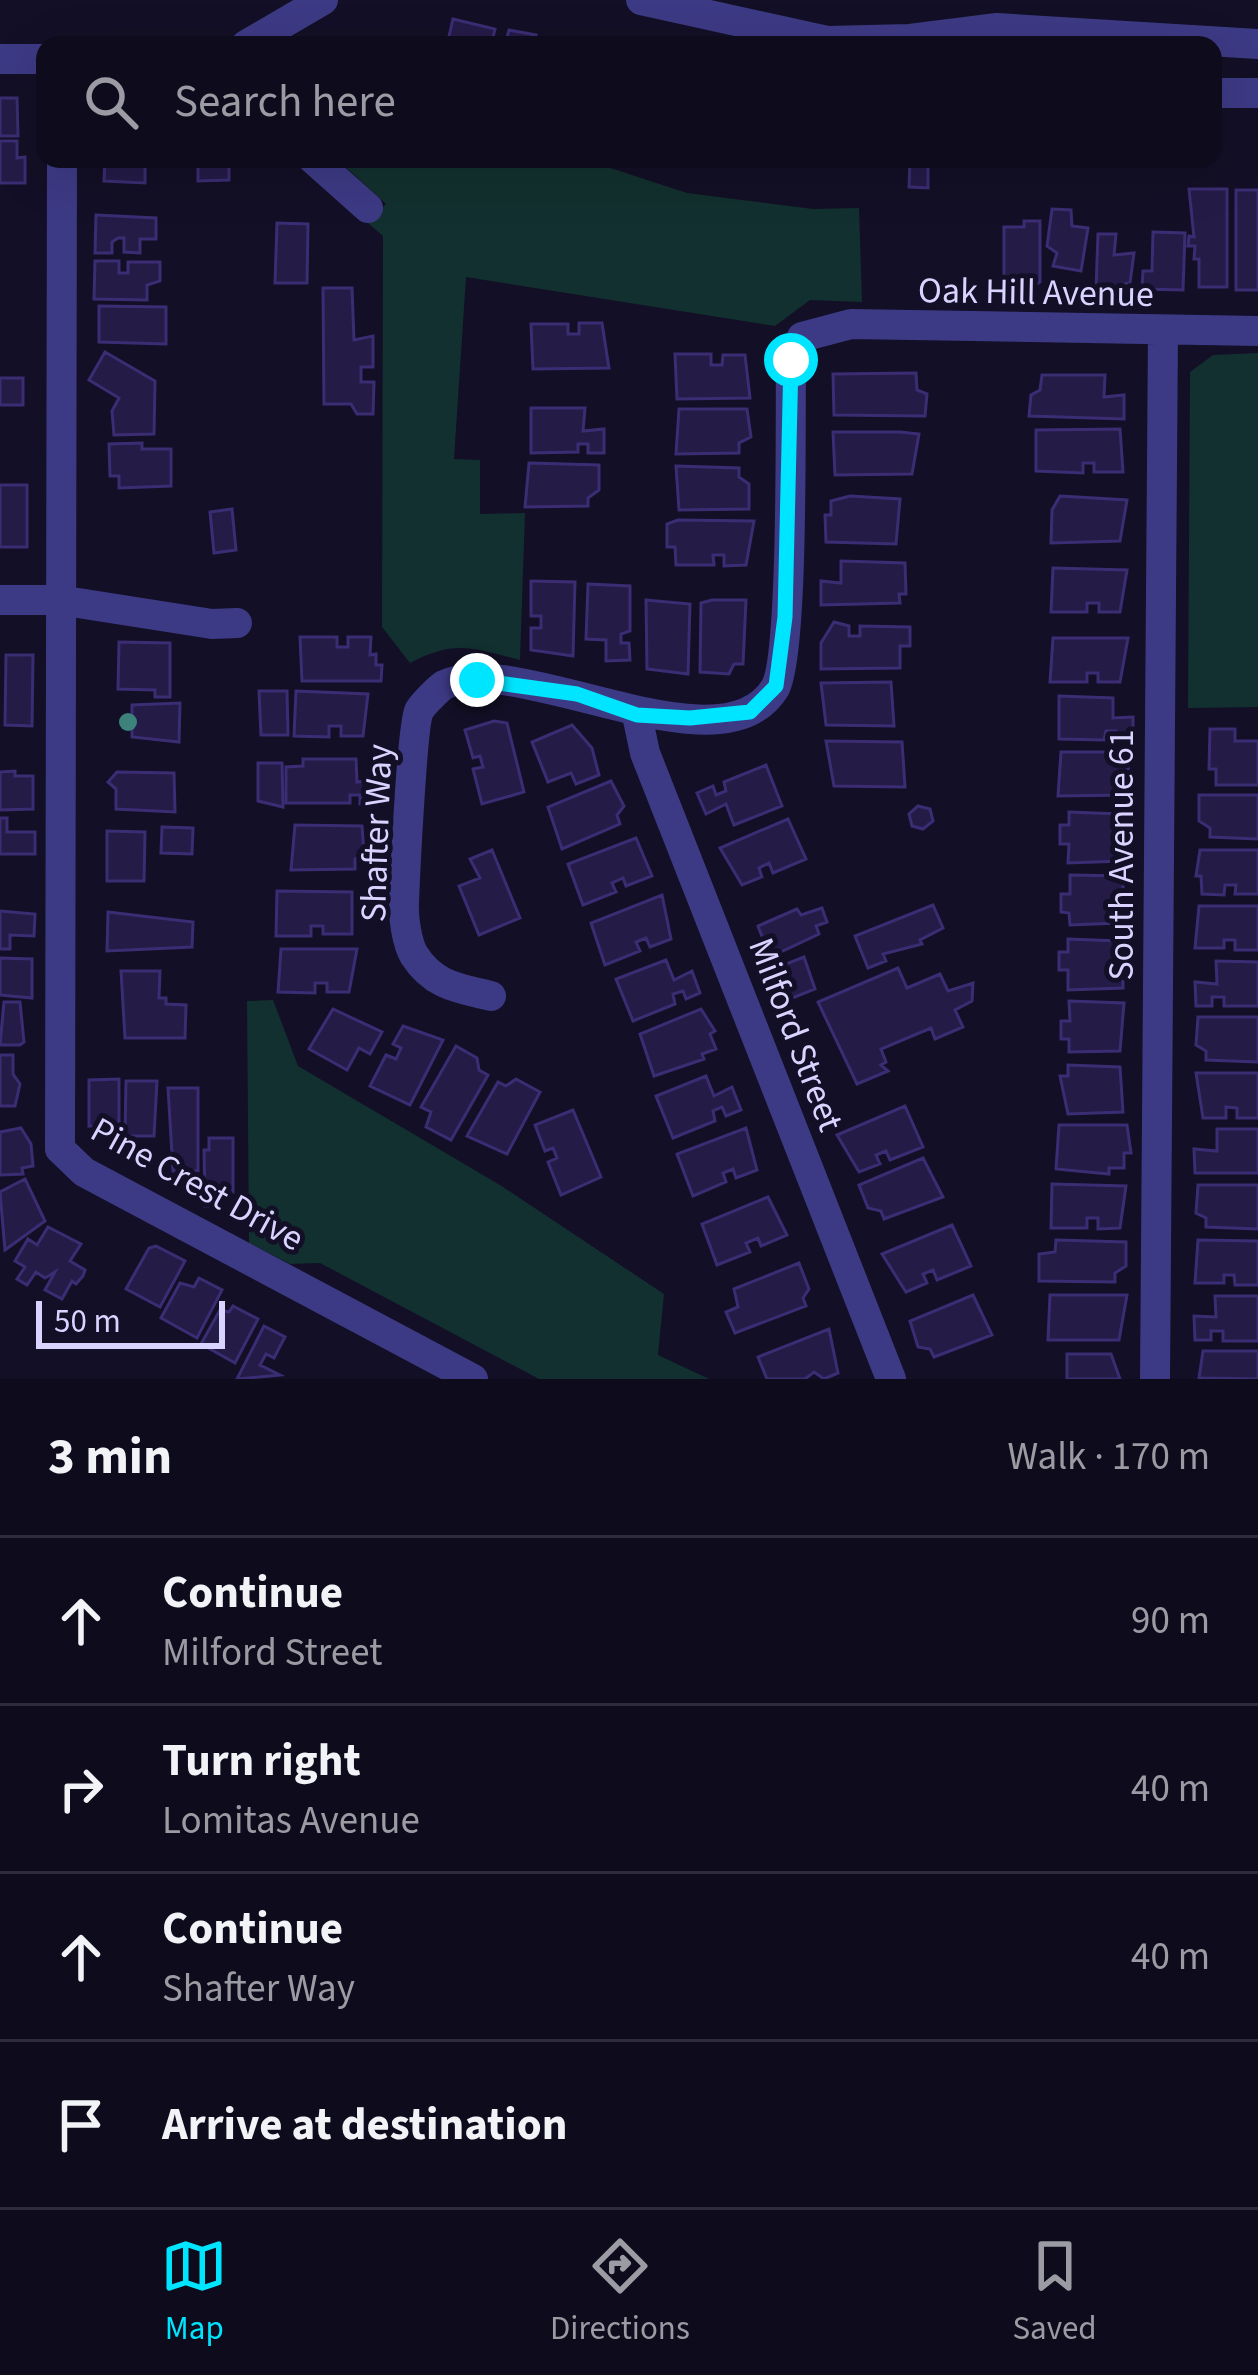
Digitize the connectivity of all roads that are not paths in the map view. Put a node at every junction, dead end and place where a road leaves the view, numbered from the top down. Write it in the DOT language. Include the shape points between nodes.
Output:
graph roads {
  1 [pos="323,0"];
  2 [pos="641,0"];
  3 [pos="261,36"];
  4 [pos="808,36"];
  5 [pos="934,36"];
  6 [pos="1128,36"];
  7 [pos="1222,42"];
  8 [pos="1258,44"];
  9 [pos="0,59"];
  10 [pos="36,59"];
  11 [pos="1222,93"];
  12 [pos="1258,93"];
  13 [pos="62,168"];
  14 [pos="323,168"];
  15 [pos="368,208"];
  16 [pos="1258,331"];
  17 [pos="1163,332"];
  18 [pos="0,600"];
  19 [pos="59,601"];
  20 [pos="237,622"];
  21 [pos="750,712"];
  22 [pos="637,715"];
  23 [pos="491,996"];
  24 [pos="473,1379"];
  25 [pos="891,1379"];
  26 [pos="1155,1379"];
  1 -- 3 [label="street"];
  2 -- 4 [label="street"];
  5 -- 6 [label="street" via="997,28"];
  7 -- 8 [label="street"];
  9 -- 10 [label="street"];
  11 -- 12 [label="street"];
  13 -- 19 [label="street, Pine Crest Drive"];
  14 -- 15 [label="street"];
  16 -- 17 [label="street, Oak Hill Avenue"];
  17 -- 21 [label="street, Oak Hill Avenue" via="850,324 802,337 791,360 776,686"];
  17 -- 26 [label="street, South Avenue 61"];
  18 -- 19 [label="street"];
  19 -- 20 [label="street"];
  19 -- 24 [label="street, Pine Crest Drive" via="60,1149 84,1172"];
  21 -- 22 [label="street, Shafter Way"];
  22 -- 23 [label="street, Shafter Way" via="577,694 477,680 443,686 418,712 403,907 412,952 438,983"];
  22 -- 25 [label="street, Milford Street" via="645,753"];
}
